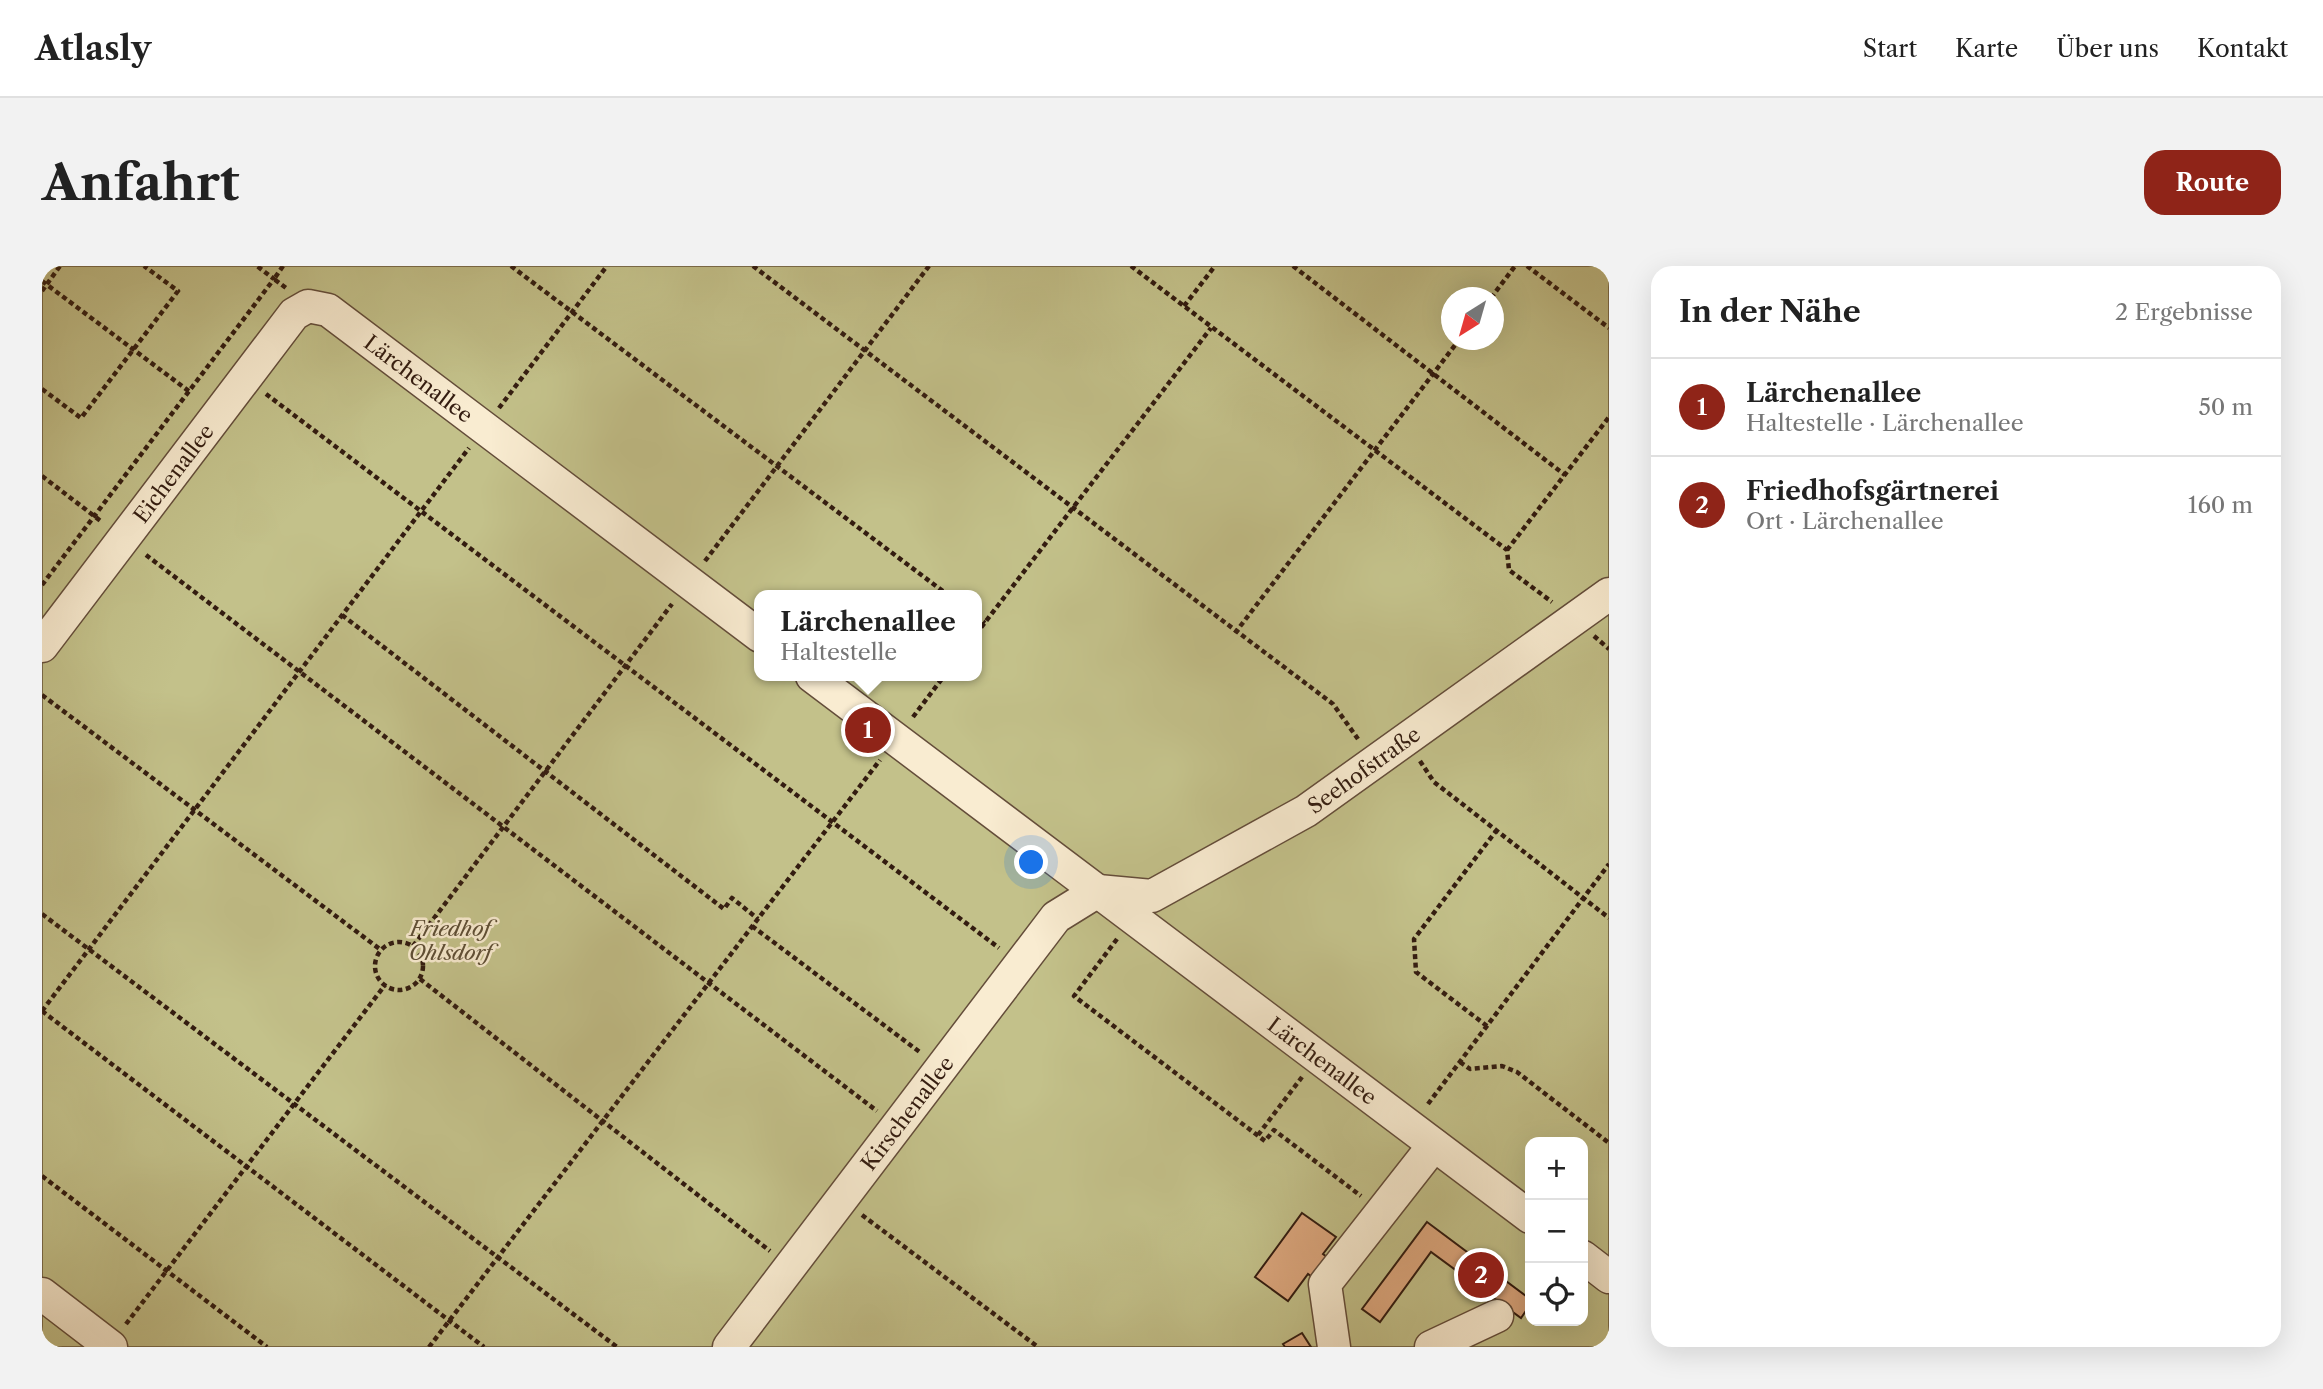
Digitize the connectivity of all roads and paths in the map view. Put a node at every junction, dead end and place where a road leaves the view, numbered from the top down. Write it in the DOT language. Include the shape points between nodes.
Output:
graph roads {
  1 [pos="60,266"];
  2 [pos="144,266"];
  3 [pos="257,266"];
  4 [pos="511,266"];
  5 [pos="607,266"];
  6 [pos="753,266"];
  7 [pos="1130,266"];
  8 [pos="1215,266"];
  9 [pos="1293,266"];
  10 [pos="1515,266"];
  11 [pos="1527,266"];
  12 [pos="44,282"];
  13 [pos="1499,287"];
  14 [pos="42,291"];
  15 [pos="308,306"];
  16 [pos="1184,306"];
  17 [pos="572,312"];
  18 [pos="1212,328"];
  19 [pos="1609,328"];
  20 [pos="133,349"];
  21 [pos="1451,350"];
  22 [pos="1433,373"];
  23 [pos="245,379"];
  24 [pos="42,389"];
  25 [pos="189,391"];
  26 [pos="219,414"];
  27 [pos="1609,417"];
  28 [pos="484,428"];
  29 [pos="1375,449"];
  30 [pos="1565,475"];
  31 [pos="42,476"];
  32 [pos="1072,509"];
  33 [pos="421,511"];
  34 [pos="94,516"];
  35 [pos="124,539"];
  36 [pos="1507,550"];
  37 [pos="42,585"];
  38 [pos="941,590"];
  39 [pos="1609,593"];
  40 [pos="1553,603"];
  41 [pos="342,615"];
  42 [pos="982,621"];
  43 [pos="985,623"];
  44 [pos="982,627"];
  45 [pos="754,631"];
  46 [pos="1235,632"];
  47 [pos="42,646"];
  48 [pos="300,670"];
  49 [pos="819,681"];
  50 [pos="940,681"];
  51 [pos="42,695"];
  52 [pos="896,739"];
  53 [pos="1406,740"];
  54 [pos="1374,762"];
  55 [pos="194,810"];
  56 [pos="832,822"];
  57 [pos="1496,831"];
  58 [pos="1609,864"];
  59 [pos="1098,891"];
  60 [pos="1583,898"];
  61 [pos="42,914"];
  62 [pos="1133,918"];
  63 [pos="1609,918"];
  64 [pos="758,919"];
  65 [pos="752,926"];
  66 [pos="88,950"];
  67 [pos="381,950"];
  68 [pos="1020,964"];
  69 [pos="420,979"];
  70 [pos="708,984"];
  71 [pos="385,985"];
  72 [pos="42,1011"];
  73 [pos="1487,1026"];
  74 [pos="1317,1057"];
  75 [pos="1460,1062"];
  76 [pos="942,1068"];
  77 [pos="292,1105"];
  78 [pos="602,1122"];
  79 [pos="1266,1124"];
  80 [pos="897,1127"];
  81 [pos="1274,1130"];
  82 [pos="1258,1135"];
  83 [pos="1422,1136"];
  84 [pos="1609,1143"];
  85 [pos="245,1168"];
  86 [pos="42,1176"];
  87 [pos="842,1199"];
  88 [pos="1382,1212"];
  89 [pos="1525,1213"];
  90 [pos="499,1255"];
  91 [pos="1588,1261"];
  92 [pos="790,1266"];
  93 [pos="167,1271"];
  94 [pos="1609,1277"];
  95 [pos="42,1294"];
  96 [pos="1497,1316"];
  97 [pos="449,1321"];
  98 [pos="111,1346"];
  99 [pos="267,1347"];
  100 [pos="429,1347"];
  101 [pos="484,1347"];
  102 [pos="617,1347"];
  103 [pos="729,1347"];
  104 [pos="1038,1347"];
  105 [pos="1334,1347"];
  106 [pos="1431,1347"];
  1 -- 12 [label="path"];
  2 -- 20 [label="path" via="178,291"];
  3 -- 25 [label="path" via="274,279"];
  4 -- 17 [label="path"];
  5 -- 17 [label="path"];
  6 -- 32 [label="path"];
  7 -- 16 [label="path"];
  8 -- 16 [label="path"];
  9 -- 22 [label="path"];
  10 -- 13 [label="path"];
  11 -- 19 [label="path"];
  12 -- 14 [label="path"];
  12 -- 20 [label="path"];
  15 -- 23 [label="street, Eichenallee" via="294,314"];
  15 -- 28 [label="street, Lärchenallee" via="328,310"];
  16 -- 18 [label="path"];
  17 -- 28 [label="path"];
  17 -- 38 [label="path"];
  18 -- 29 [label="path"];
  18 -- 32 [label="path"];
  20 -- 24 [label="path" via="81,418"];
  20 -- 25 [label="path"];
  21 -- 22 [label="path"];
  22 -- 29 [label="path"];
  22 -- 30 [label="path"];
  23 -- 26 [label="street, Eichenallee"];
  23 -- 33 [label="path"];
  25 -- 26 [label="path"];
  25 -- 34 [label="path"];
  26 -- 35 [label="street, Eichenallee"];
  27 -- 30 [label="path"];
  28 -- 33 [label="path"];
  28 -- 45 [label="street, Lärchenallee"];
  29 -- 36 [label="path"];
  29 -- 46 [label="path"];
  30 -- 36 [label="path"];
  31 -- 34 [label="path"];
  32 -- 43 [label="path"];
  32 -- 46 [label="path"];
  33 -- 41 [label="path"];
  33 -- 56 [label="path"];
  34 -- 35 [label="path"];
  34 -- 37 [label="path"];
  35 -- 47 [label="street, Eichenallee"];
  35 -- 48 [label="path"];
  36 -- 40 [label="path" via="1509,570"];
  39 -- 53 [label="street, Seehofstraße"];
  41 -- 48 [label="path"];
  41 -- 64 [label="path" via="724,909 732,898"];
  42 -- 43 [label="path"];
  43 -- 44 [label="path"];
  46 -- 54 [label="path" via="1333,704"];
  48 -- 55 [label="path"];
  48 -- 70 [label="path"];
  49 -- 52 [label="street, Lärchenallee"];
  50 -- 52 [label="path"];
  51 -- 55 [label="path"];
  52 -- 56 [label="path"];
  52 -- 59 [label="street, Lärchenallee"];
  53 -- 54 [label="street, Seehofstraße"];
  53 -- 57 [label="path" via="1434,782"];
  54 -- 59 [label="street, Seehofstraße" via="1306,811 1152,896"];
  55 -- 66 [label="path"];
  55 -- 67 [label="path"];
  56 -- 64 [label="path"];
  56 -- 68 [label="path"];
  57 -- 60 [label="path"];
  57 -- 73 [label="path" via="1414,939 1416,972"];
  58 -- 60 [label="path"];
  59 -- 62 [label="street, Lärchenallee"];
  59 -- 68 [label="street, Kirschenallee" via="1056,917"];
  60 -- 63 [label="path"];
  60 -- 73 [label="path"];
  61 -- 66 [label="path"];
  62 -- 74 [label="street, Lärchenallee"];
  62 -- 82 [label="path" via="1074,996"];
  64 -- 65 [label="path"];
  65 -- 70 [label="path"];
  65 -- 76 [label="path"];
  66 -- 72 [label="path"];
  66 -- 77 [label="path"];
  67 -- 69 [label="path" via="400,942 413,946 422,958"];
  67 -- 71 [label="path" via="376,972"];
  68 -- 76 [label="street, Kirschenallee"];
  69 -- 71 [label="path" via="407,989"];
  69 -- 78 [label="path"];
  70 -- 78 [label="path"];
  70 -- 80 [label="path"];
  71 -- 77 [label="path"];
  72 -- 85 [label="path"];
  73 -- 75 [label="path"];
  74 -- 79 [label="path"];
  74 -- 83 [label="street, Lärchenallee"];
  75 -- 83 [label="path"];
  75 -- 84 [label="path" via="1469,1069 1502,1066 1517,1072"];
  76 -- 80 [label="street, Kirschenallee"];
  77 -- 85 [label="path"];
  77 -- 90 [label="path"];
  78 -- 90 [label="path"];
  78 -- 92 [label="path"];
  79 -- 81 [label="path"];
  79 -- 82 [label="path"];
  80 -- 87 [label="street, Kirschenallee"];
  81 -- 82 [label="path" via="1265,1141"];
  81 -- 88 [label="path"];
  83 -- 88 [label="street"];
  83 -- 89 [label="street, Lärchenallee"];
  85 -- 93 [label="path"];
  85 -- 97 [label="path"];
  86 -- 93 [label="path"];
  87 -- 92 [label="street, Kirschenallee"];
  87 -- 104 [label="path"];
  88 -- 105 [label="street" via="1325,1284"];
  90 -- 97 [label="path"];
  90 -- 102 [label="path"];
  91 -- 94 [label="street"];
  92 -- 103 [label="street, Kirschenallee"];
  93 -- 98 [label="path"];
  93 -- 99 [label="path"];
  95 -- 98 [label="street"];
  96 -- 106 [label="street"];
  97 -- 100 [label="path"];
  97 -- 101 [label="path"];
}
